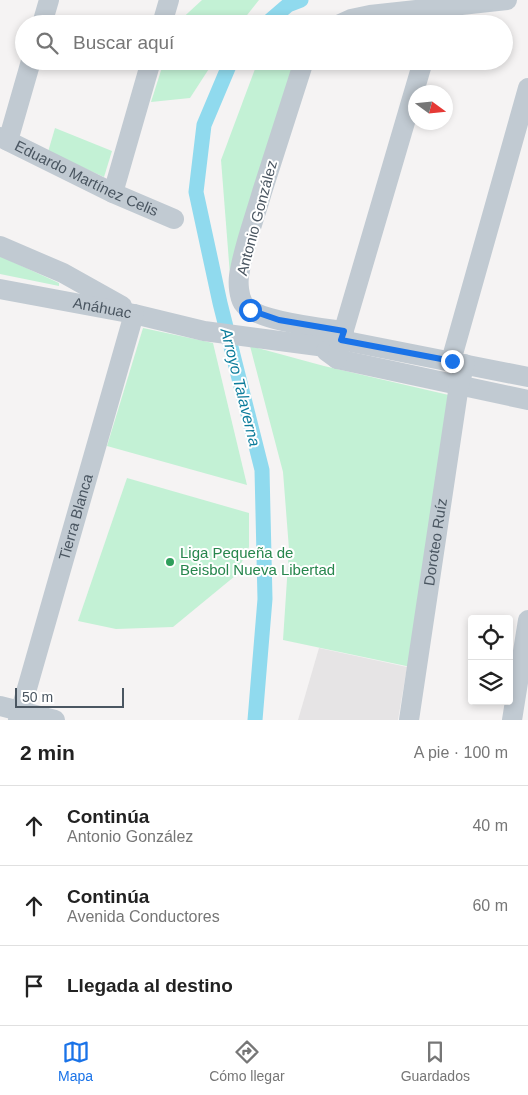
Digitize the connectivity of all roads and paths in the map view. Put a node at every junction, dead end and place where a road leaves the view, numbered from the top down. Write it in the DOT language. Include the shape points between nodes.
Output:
graph roads {
  1 [pos="49,0"];
  2 [pos="169,0"];
  3 [pos="507,0"];
  4 [pos="45,15"];
  5 [pos="165,15"];
  6 [pos="441,15"];
  7 [pos="28,70"];
  8 [pos="148,70"];
  9 [pos="301,70"];
  10 [pos="420,70"];
  11 [pos="528,88"];
  12 [pos="4,139"];
  13 [pos="113,193"];
  14 [pos="174,219"];
  15 [pos="0,246"];
  16 [pos="0,290"];
  17 [pos="134,314"];
  18 [pos="340,343"];
  19 [pos="458,362"];
  20 [pos="528,377"];
  21 [pos="459,385"];
  22 [pos="528,400"];
  23 [pos="528,620"];
  24 [pos="0,706"];
  25 [pos="19,715"];
  26 [pos="55,720"];
  27 [pos="409,720"];
  28 [pos="512,720"];
  1 -- 4 [label="street"];
  2 -- 5 [label="street"];
  3 -- 6 [label="street"];
  7 -- 12 [label="street"];
  8 -- 13 [label="street"];
  9 -- 18 [label="street, Antonio González" via="248,237 239,279 240,291 242,302 250,310"];
  10 -- 18 [label="street"];
  11 -- 19 [label="street, Doroteo Ruíz"];
  12 -- 13 [label="street, Eduardo Martínez Celis"];
  13 -- 14 [label="street, Eduardo Martínez Celis"];
  15 -- 17 [label="street" via="63,273"];
  16 -- 17 [label="street, Anáhuac"];
  17 -- 18 [label="street, Anáhuac" via="204,331 318,346"];
  17 -- 25 [label="street, Tierra Blanca"];
  18 -- 19 [label="street"];
  18 -- 21 [label="street"];
  19 -- 20 [label="street"];
  19 -- 21 [label="street, Doroteo Ruíz"];
  21 -- 22 [label="street"];
  21 -- 27 [label="street, Doroteo Ruíz"];
  23 -- 28 [label="street"];
  24 -- 25 [label="street"];
  25 -- 26 [label="street"];
}
